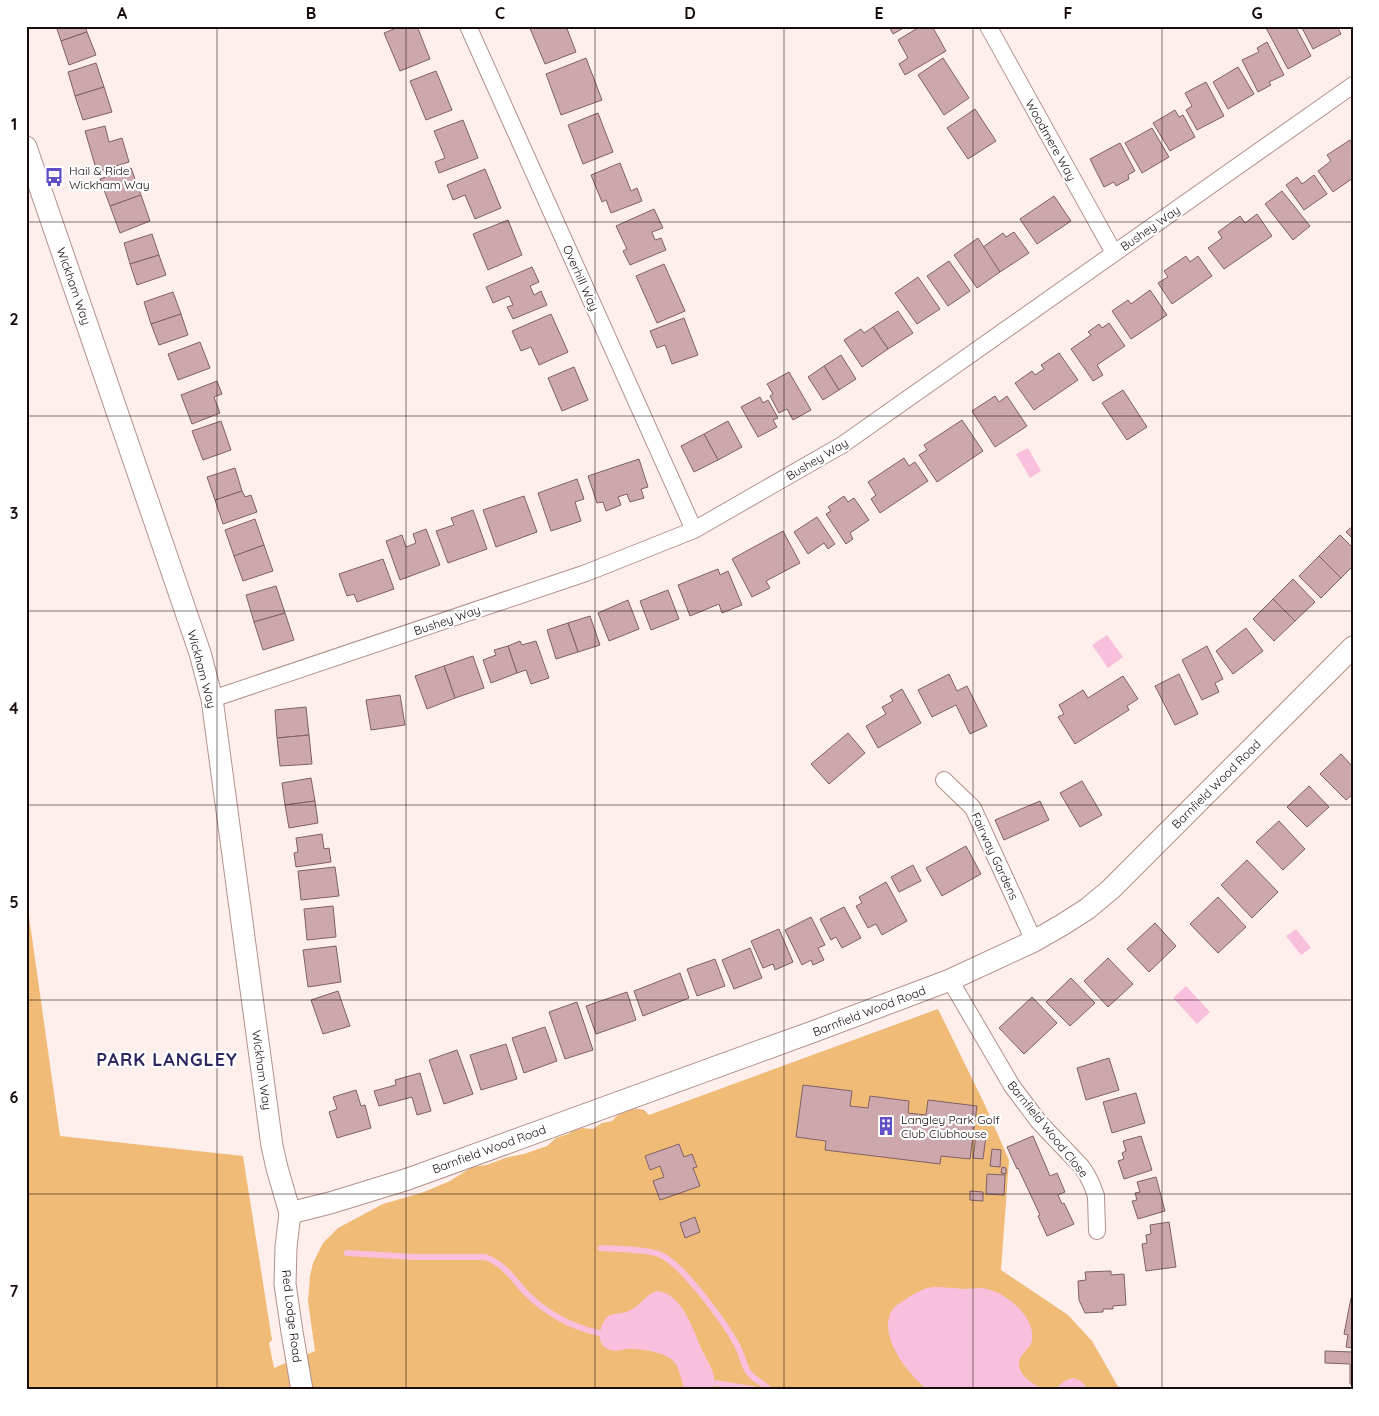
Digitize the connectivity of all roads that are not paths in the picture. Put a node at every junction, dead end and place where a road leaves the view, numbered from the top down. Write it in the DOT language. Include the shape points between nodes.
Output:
graph roads {
  1 [pos="468,26"];
  2 [pos="988,26"];
  3 [pos="1353,85"];
  4 [pos="26,147"];
  5 [pos="1114,254"];
  6 [pos="694,530"];
  7 [pos="1353,647"];
  8 [pos="212,699"];
  9 [pos="944,780"];
  10 [pos="1034,941"];
  11 [pos="950,980"];
  12 [pos="290,1213"];
  13 [pos="1097,1231"];
  14 [pos="302,1390"];
  1 -- 6 [label="street, Overhill Way"];
  2 -- 5 [label="street, Woodmere Way"];
  3 -- 5 [label="street, Bushey Way"];
  4 -- 8 [label="street, Wickham Way" via="200,653"];
  5 -- 6 [label="street, Bushey Way" via="842,445"];
  6 -- 8 [label="street, Bushey Way" via="586,573"];
  7 -- 10 [label="street, Barnfield Wood Road" via="1111,888 1087,908"];
  8 -- 12 [label="street, Wickham Way" via="272,1146"];
  9 -- 10 [label="street, Fairway Gardens" via="972,808"];
  10 -- 11 [label="street, Barnfield Wood Road"];
  11 -- 12 [label="street, Barnfield Wood Road" via="408,1179"];
  11 -- 13 [label="street, Barnfield Wood Close" via="1025,1104 1087,1175 1096,1196"];
  12 -- 14 [label="street, Red Lodge Road" via="285,1284"];
}
